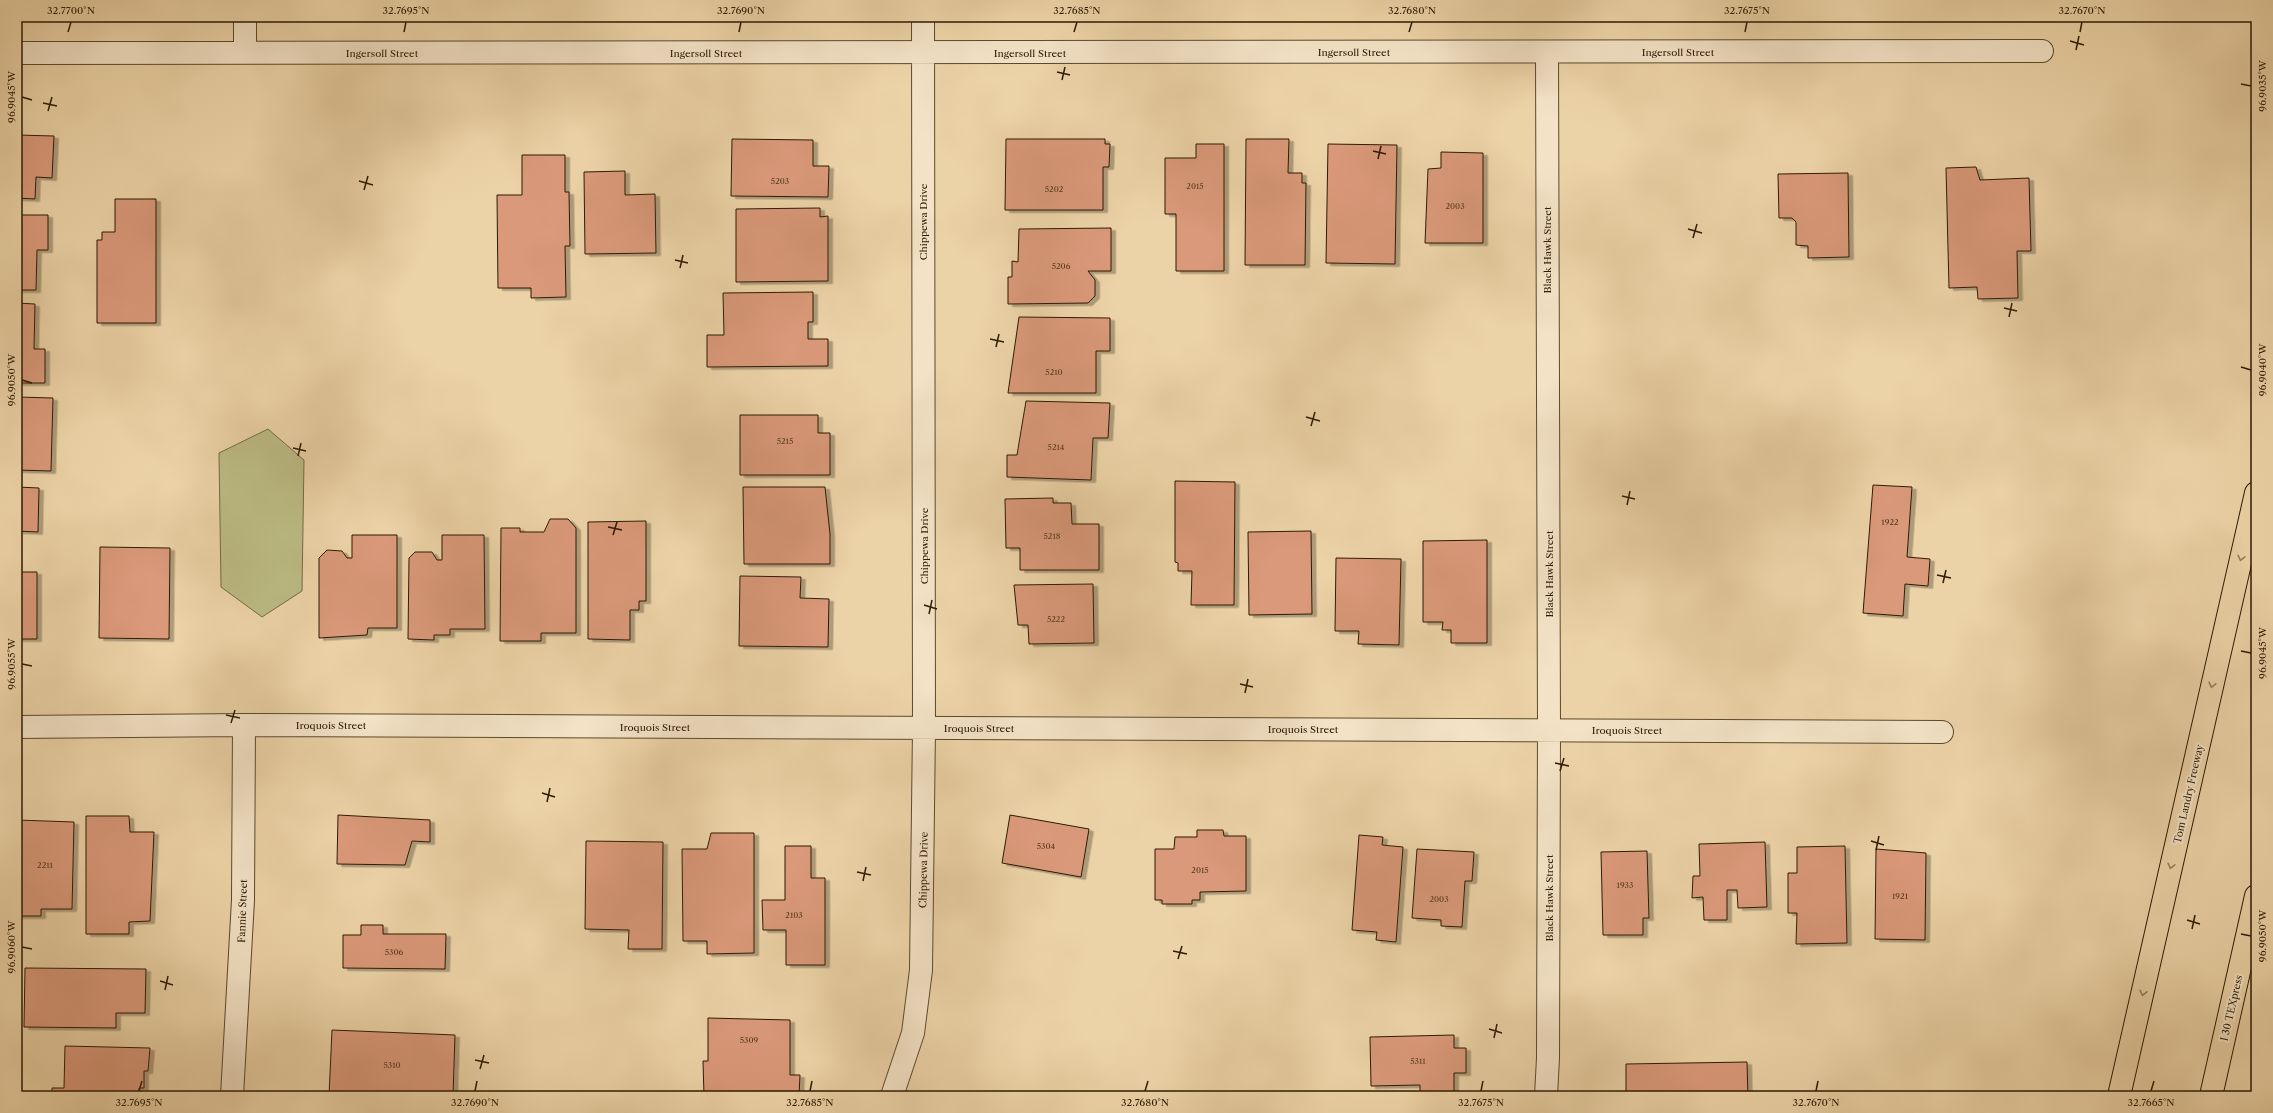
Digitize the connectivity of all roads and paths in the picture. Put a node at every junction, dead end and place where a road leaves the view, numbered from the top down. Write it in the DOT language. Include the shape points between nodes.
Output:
graph roads {
  1 [pos="245,17"];
  2 [pos="923,17"];
  3 [pos="2042,51"];
  4 [pos="1547,52"];
  5 [pos="245,53"];
  6 [pos="923,53"];
  7 [pos="17,54"];
  8 [pos="2256,493"];
  9 [pos="244,725"];
  10 [pos="17,727"];
  11 [pos="924,728"];
  12 [pos="1549,730"];
  13 [pos="1942,732"];
  14 [pos="2256,896"];
  15 [pos="232,1096"];
  16 [pos="892,1096"];
  17 [pos="1546,1096"];
  18 [pos="2119,1096"];
  19 [pos="2211,1096"];
  1 -- 5 [label="street"];
  2 -- 6 [label="street, Chippewa Drive"];
  3 -- 4 [label="street, Ingersoll Street"];
  4 -- 6 [label="street, Ingersoll Street"];
  4 -- 12 [label="street, Black Hawk Street"];
  5 -- 6 [label="street, Ingersoll Street"];
  5 -- 7 [label="street, Ingersoll Street"];
  6 -- 11 [label="street, Chippewa Drive"];
  8 -- 18 [label="highway, Tom Landry Freeway, one-way"];
  9 -- 10 [label="street, Iroquois Street"];
  9 -- 11 [label="street, Iroquois Street"];
  9 -- 15 [label="street, Fannie Street" via="243,900"];
  11 -- 12 [label="street, Iroquois Street"];
  11 -- 16 [label="street, Chippewa Drive" via="921,970 913,1033"];
  12 -- 13 [label="street, Iroquois Street"];
  12 -- 17 [label="street, Black Hawk Street"];
  14 -- 19 [label="highway, I 30 TEXpress"];
}
